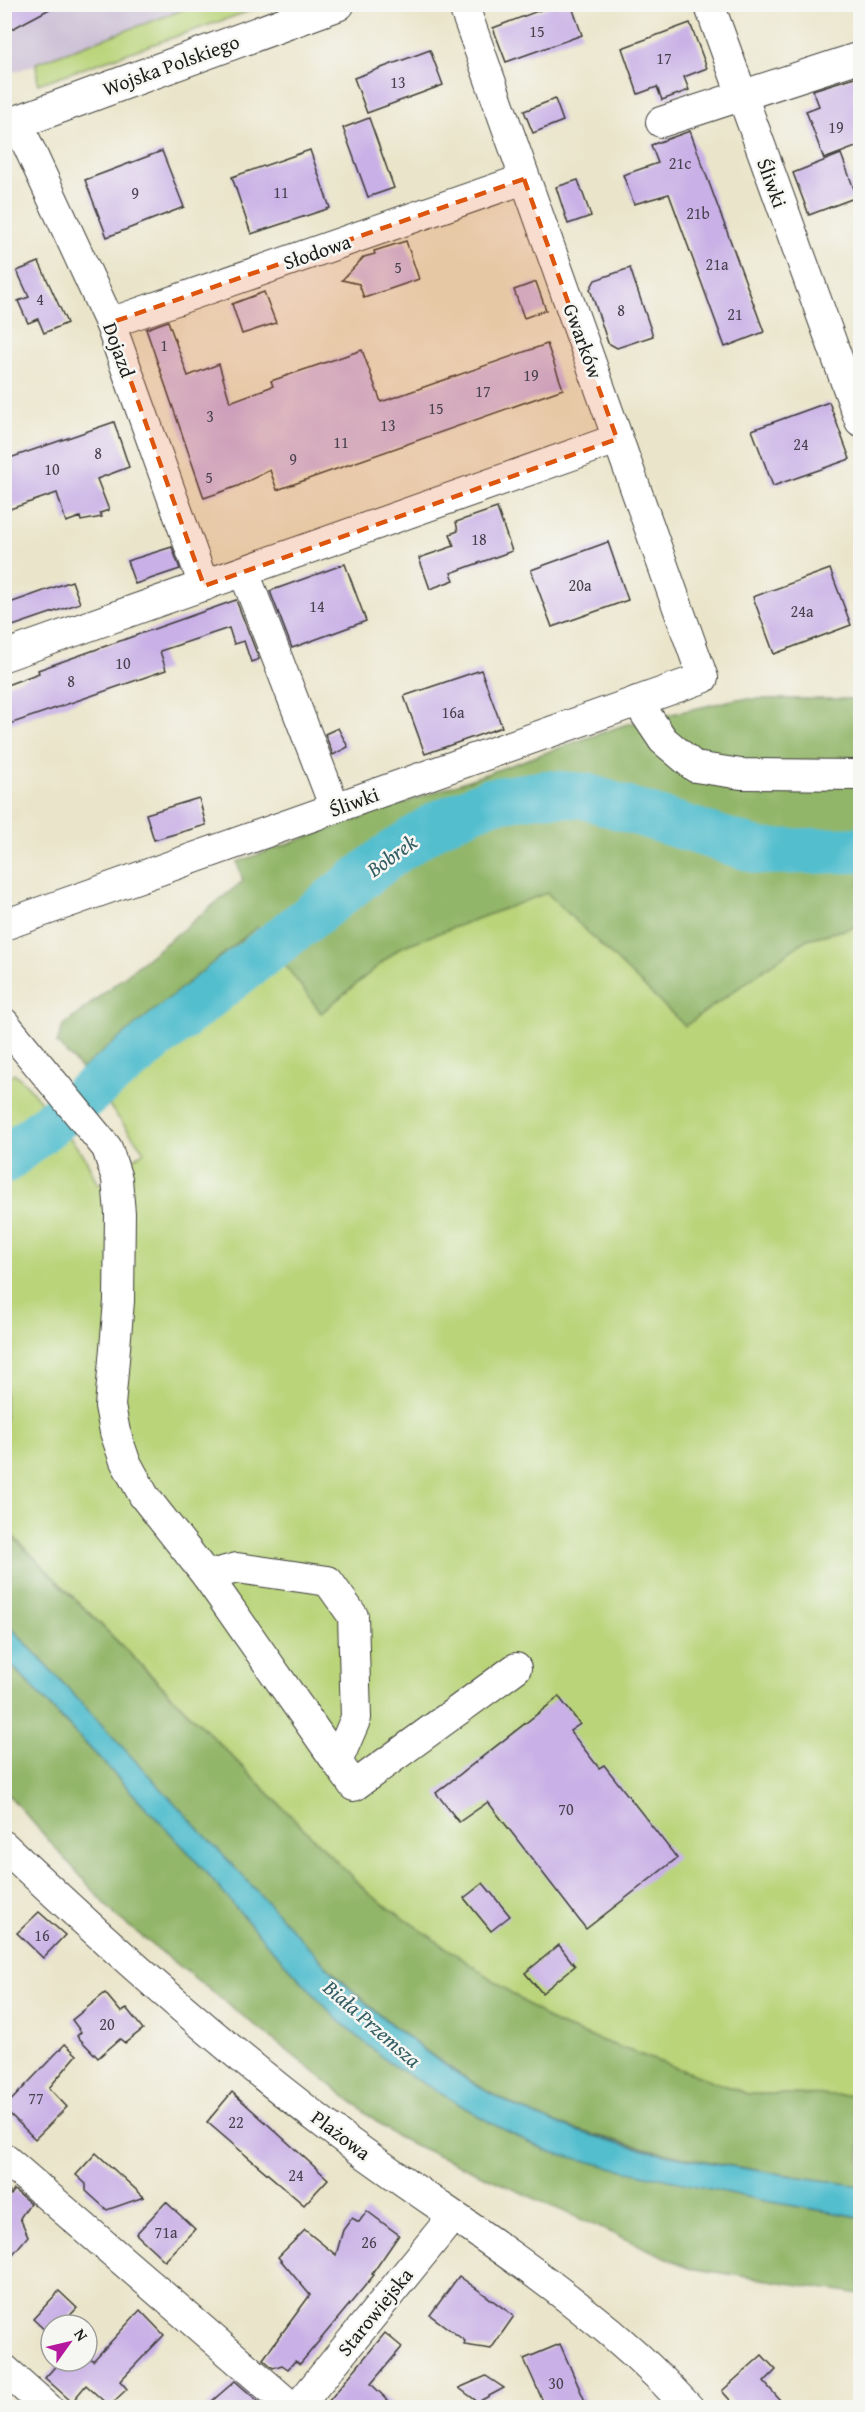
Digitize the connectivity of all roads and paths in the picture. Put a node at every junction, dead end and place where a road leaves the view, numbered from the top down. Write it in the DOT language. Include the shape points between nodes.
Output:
graph roads {
  1 [pos="338,4"];
  2 [pos="463,4"];
  3 [pos="709,4"];
  4 [pos="861,57"];
  5 [pos="741,96"];
  6 [pos="661,122"];
  7 [pos="8,125"];
  8 [pos="524,179"];
  9 [pos="110,323"];
  10 [pos="849,356"];
  11 [pos="861,421"];
  12 [pos="617,439"];
  13 [pos="244,572"];
  14 [pos="204,586"];
  15 [pos="4,656"];
  16 [pos="703,678"];
  17 [pos="637,701"];
  18 [pos="861,775"];
  19 [pos="335,808"];
  20 [pos="4,925"];
  21 [pos="4,1023"];
  22 [pos="207,1576"];
  23 [pos="516,1668"];
  24 [pos="337,1762"];
  25 [pos="4,1846"];
  26 [pos="4,2158"];
  27 [pos="453,2216"];
  28 [pos="4,2369"];
  29 [pos="48,2408"];
  30 [pos="295,2408"];
  31 [pos="689,2408"];
  1 -- 7 [label="main road, Wojska Polskiego"];
  2 -- 8 [label="street, Gwarków"];
  3 -- 5 [label="street, Śliwki"];
  4 -- 5 [label="street"];
  5 -- 6 [label="street"];
  5 -- 10 [label="street, Śliwki"];
  7 -- 9 [label="street, Dojazd"];
  8 -- 9 [label="street, Słodowa"];
  8 -- 12 [label="street, Gwarków"];
  9 -- 14 [label="street, Dojazd"];
  10 -- 11 [label="street, Śliwki"];
  12 -- 13 [label="street"];
  12 -- 16 [label="street, Gwarków"];
  13 -- 14 [label="street"];
  13 -- 19 [label="street"];
  14 -- 15 [label="street"];
  16 -- 17 [label="street, Śliwki"];
  17 -- 18 [label="street" via="663,740 695,767 741,774"];
  17 -- 19 [label="street, Śliwki"];
  19 -- 20 [label="street, Śliwki"];
  21 -- 22 [label="street" via="107,1148 117,1179 120,1213 119,1300 110,1406 115,1432 144,1496"];
  22 -- 24 [label="street"];
  22 -- 24 [label="street" via="237,1568 328,1581 353,1617 356,1718"];
  23 -- 24 [label="street" via="354,1786"];
  25 -- 27 [label="street, Plażowa" via="99,1936 200,2023 326,2125"];
  26 -- 30 [label="street"];
  27 -- 30 [label="street, Starowiejska"];
  27 -- 31 [label="street, Plażowa" via="579,2306"];
  28 -- 29 [label="street"];
}
